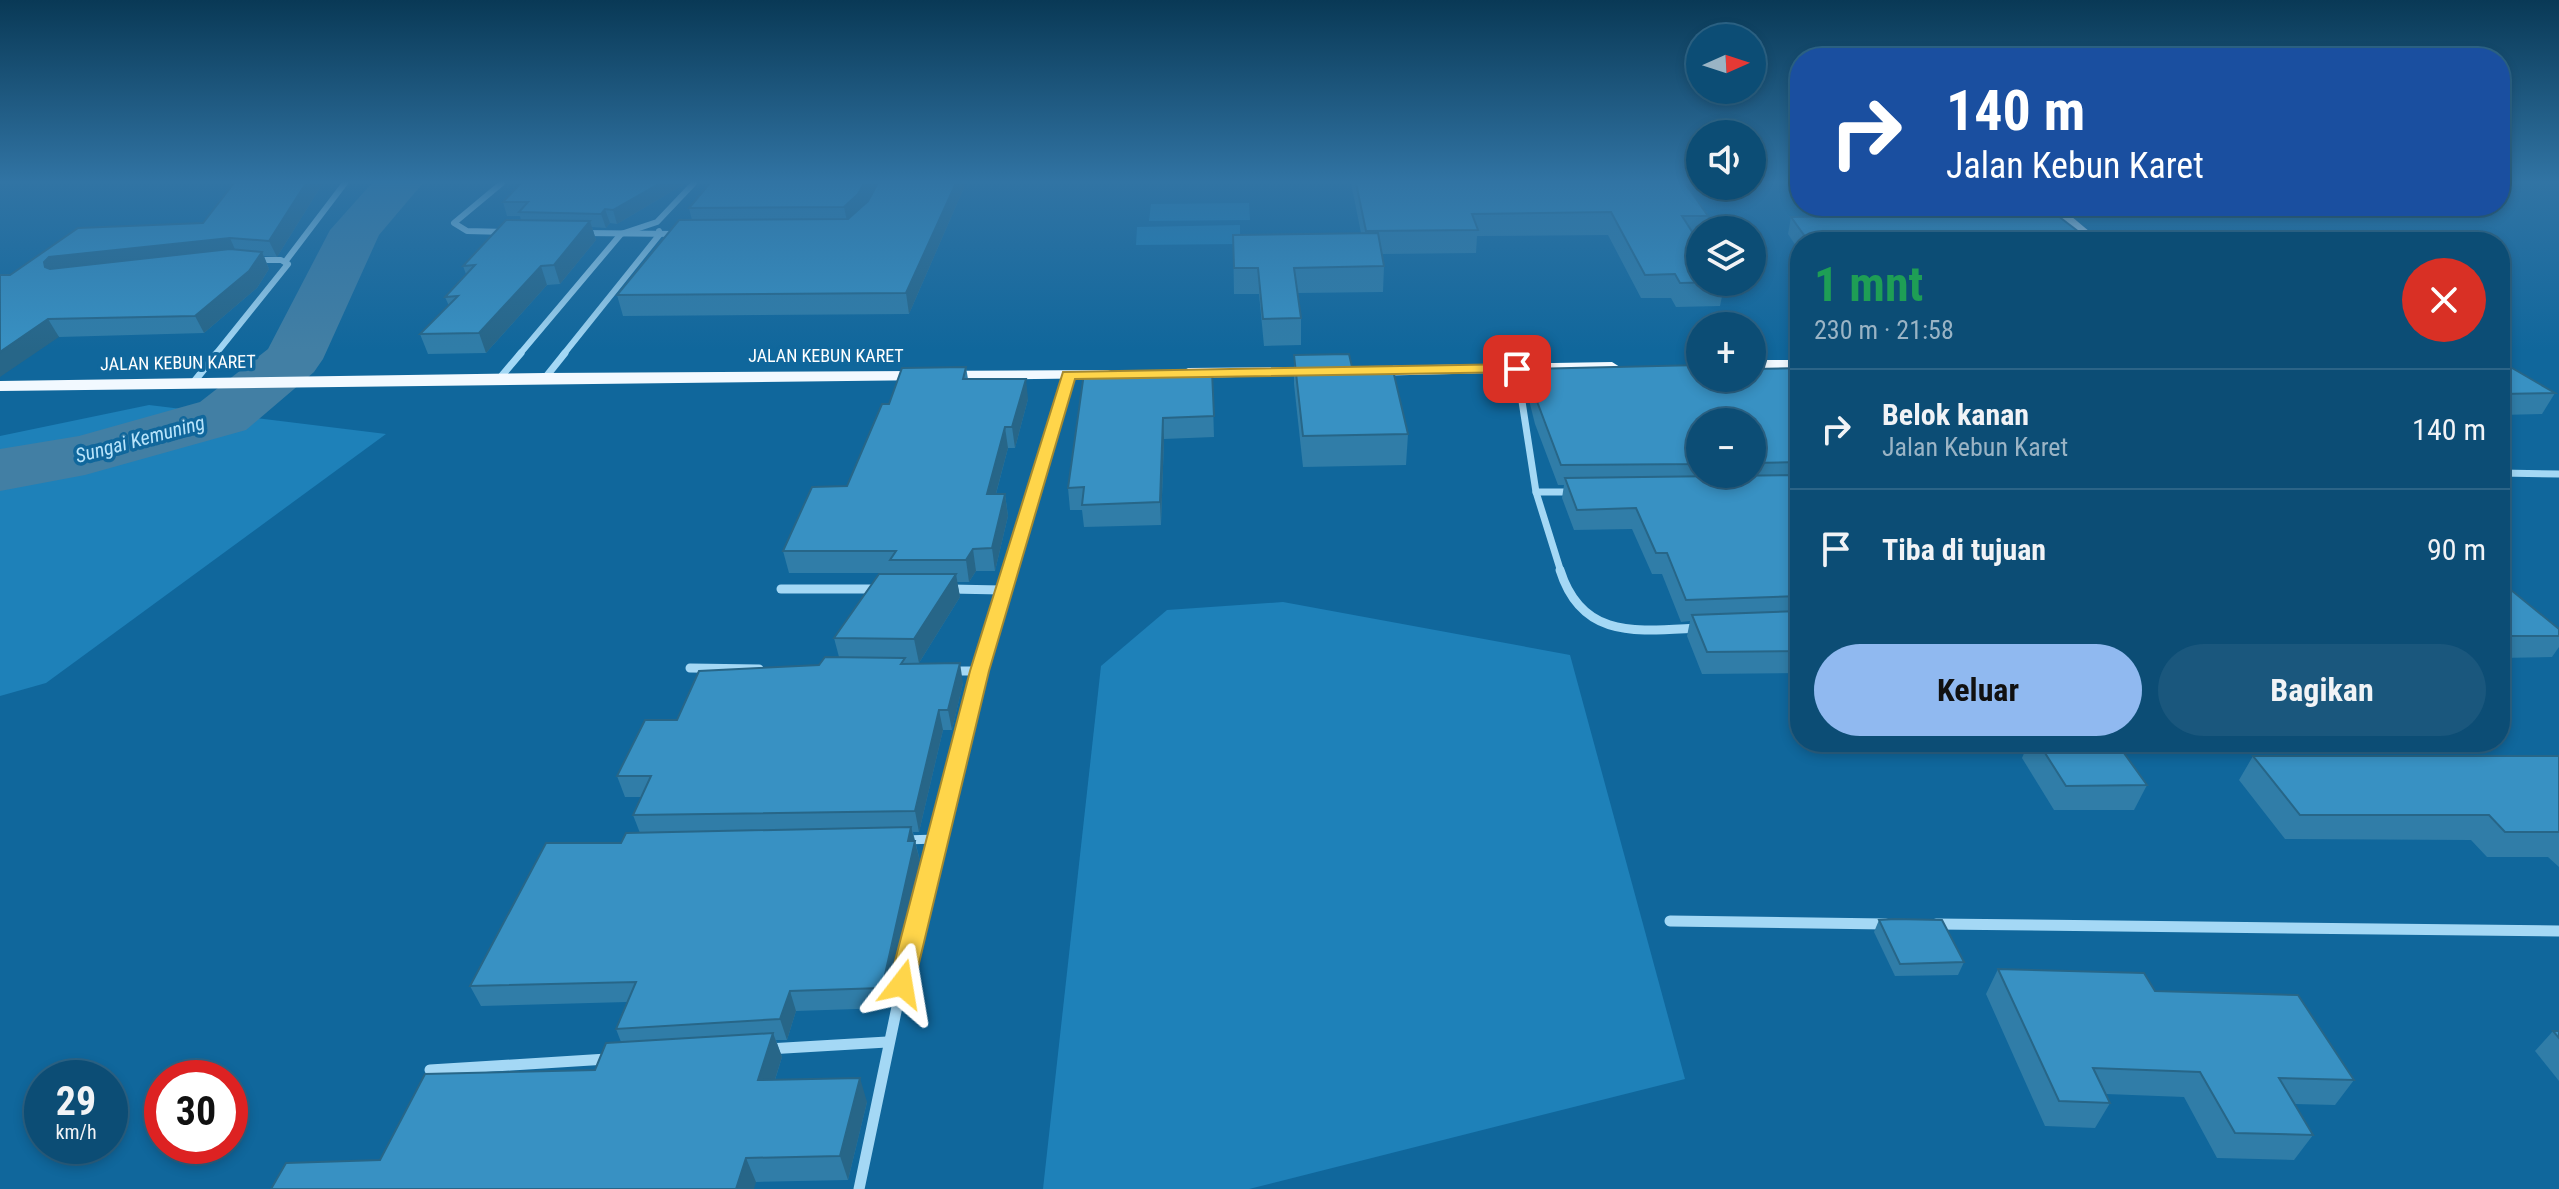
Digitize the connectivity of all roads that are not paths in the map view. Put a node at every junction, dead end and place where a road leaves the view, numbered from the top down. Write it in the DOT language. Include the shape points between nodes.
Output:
graph roads {
  1 [pos="303,238"];
  2 [pos="617,238"];
  3 [pos="656,238"];
  4 [pos="249,260"];
  5 [pos="285,262"];
  6 [pos="1766,365"];
  7 [pos="1790,365"];
  8 [pos="1628,366"];
  9 [pos="1517,369"];
  10 [pos="1132,374"];
  11 [pos="1164,374"];
  12 [pos="1069,375"];
  13 [pos="545,378"];
  14 [pos="499,379"];
  15 [pos="193,383"];
  16 [pos="0,386"];
  17 [pos="2510,473"];
  18 [pos="2559,474"];
  19 [pos="1536,492"];
  20 [pos="1583,492"];
  21 [pos="781,589"];
  22 [pos="892,589"];
  23 [pos="939,589"];
  24 [pos="1002,590"];
  25 [pos="1712,628"];
  26 [pos="690,668"];
  27 [pos="766,669"];
  28 [pos="934,670"];
  29 [pos="979,671"];
  30 [pos="938,839"];
  31 [pos="892,840"];
  32 [pos="1670,921"];
  33 [pos="1892,924"];
  34 [pos="1924,924"];
  35 [pos="2559,931"];
  36 [pos="887,1042"];
  37 [pos="761,1050"];
  38 [pos="619,1058"];
  39 [pos="430,1070"];
  40 [pos="859,1189"];
  1 -- 5 [label="street"];
  2 -- 14 [label="street"];
  3 -- 13 [label="street"];
  4 -- 5 [label="street"];
  5 -- 15 [label="street" via="279,280"];
  6 -- 7 [label="main road"];
  8 -- 9 [label="main road"];
  9 -- 11 [label="main road"];
  9 -- 19 [label="street"];
  10 -- 12 [label="main road, JALAN KEBUN KARET"];
  12 -- 13 [label="main road, JALAN KEBUN KARET"];
  12 -- 24 [label="street"];
  13 -- 14 [label="main road, JALAN KEBUN KARET"];
  14 -- 15 [label="main road, JALAN KEBUN KARET"];
  15 -- 16 [label="main road, JALAN KEBUN KARET"];
  17 -- 18 [label="street"];
  19 -- 20 [label="street"];
  19 -- 25 [label="street" via="1566,589 1581,611 1598,623 1653,630"];
  21 -- 22 [label="street"];
  23 -- 24 [label="street"];
  24 -- 29 [label="street"];
  26 -- 27 [label="street"];
  28 -- 29 [label="street"];
  29 -- 30 [label="street"];
  30 -- 31 [label="street"];
  30 -- 36 [label="street"];
  32 -- 33 [label="street"];
  34 -- 35 [label="street"];
  36 -- 37 [label="street"];
  36 -- 40 [label="street"];
  38 -- 39 [label="street"];
}
